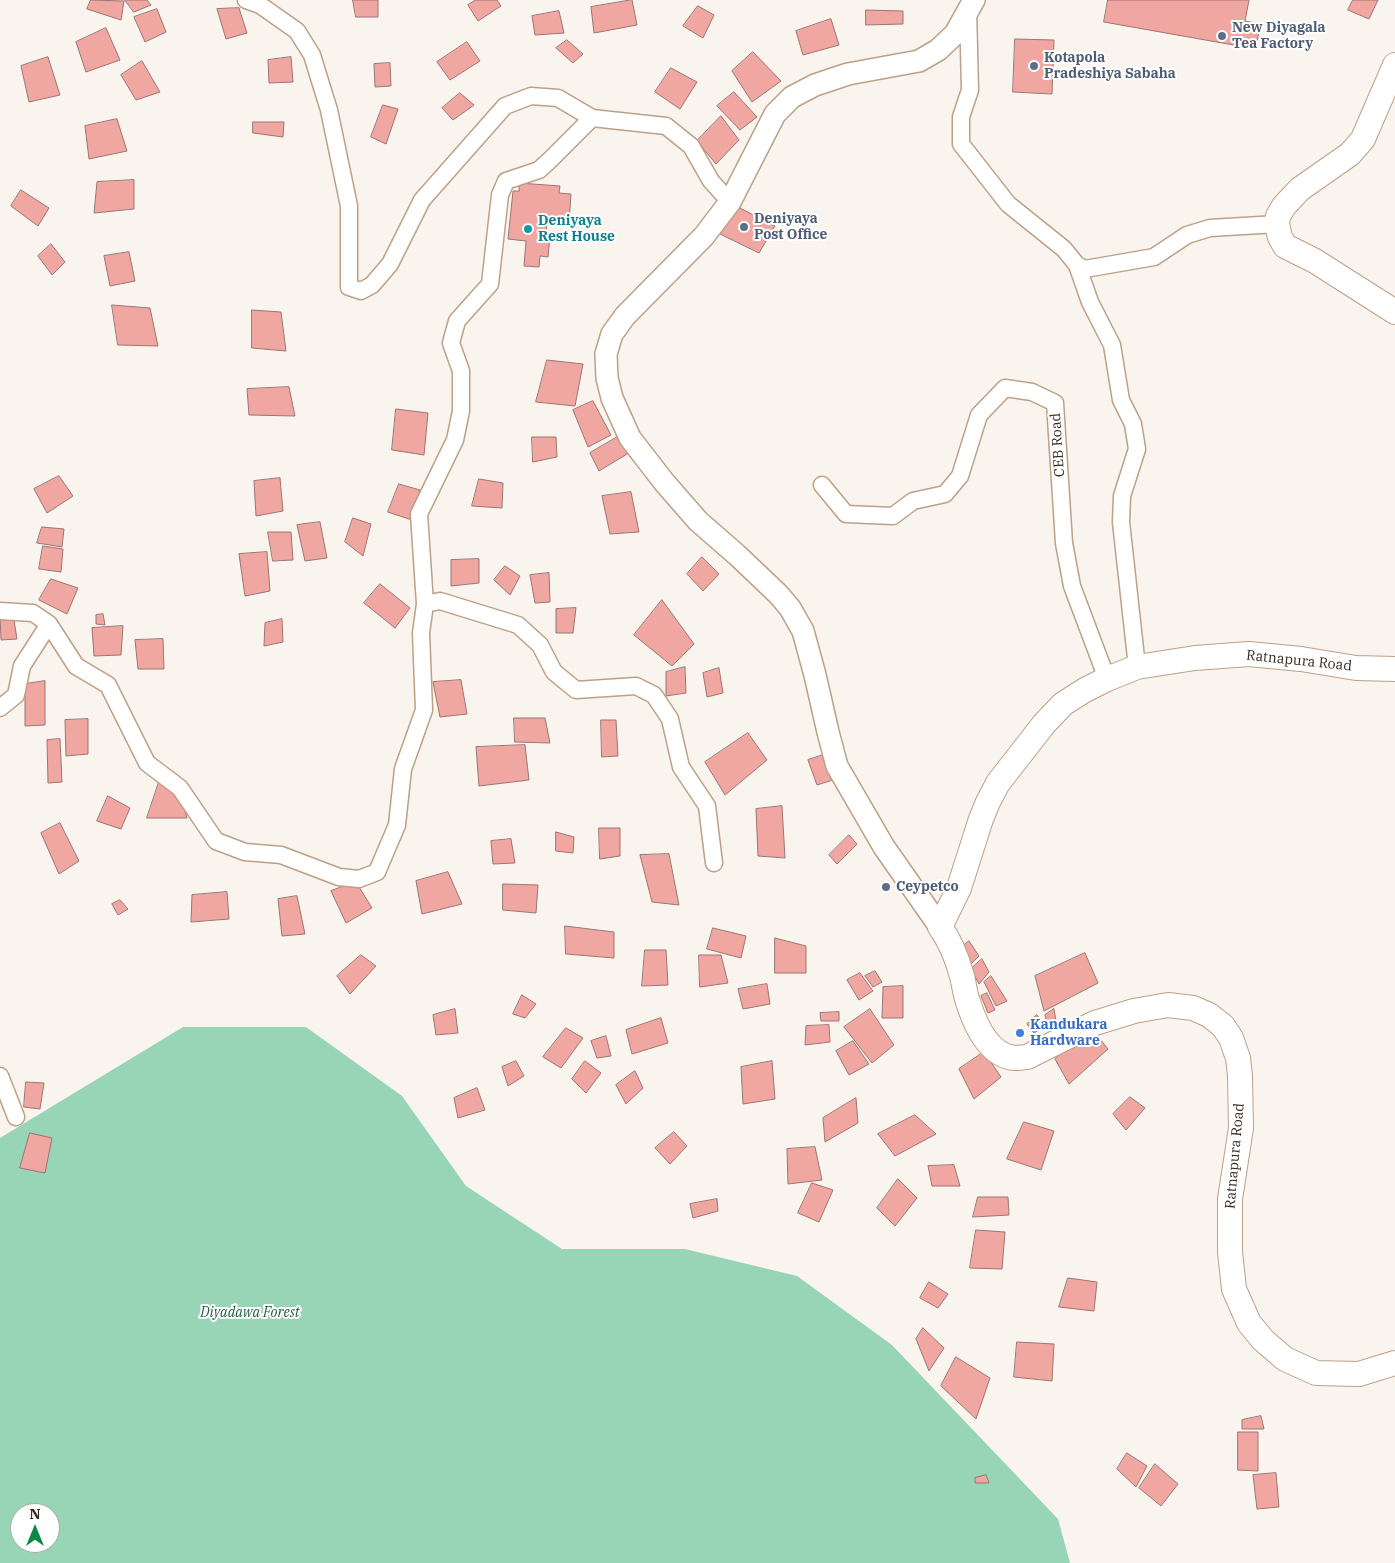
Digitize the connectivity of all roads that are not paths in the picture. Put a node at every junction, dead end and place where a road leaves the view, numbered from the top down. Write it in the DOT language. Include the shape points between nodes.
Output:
graph roads {
  1 [pos="246,0"];
  2 [pos="971,4"];
  3 [pos="1395,65"];
  4 [pos="592,118"];
  5 [pos="730,202"];
  6 [pos="1277,224"];
  7 [pos="1077,265"];
  8 [pos="1395,312"];
  9 [pos="822,485"];
  10 [pos="425,604"];
  11 [pos="0,610"];
  12 [pos="49,624"];
  13 [pos="1137,668"];
  14 [pos="1395,669"];
  15 [pos="1107,679"];
  16 [pos="0,708"];
  17 [pos="714,863"];
  18 [pos="940,927"];
  19 [pos="0,1076"];
  20 [pos="16,1117"];
  21 [pos="1395,1363"];
  1 -- 4 [label="street" via="260,5 298,31 312,55 329,110 349,206 349,287 361,291 372,285 390,264 422,200 505,106 531,96 558,98"];
  2 -- 5 [label="main road" via="955,34 938,50 919,61 848,74 792,97 775,114"];
  2 -- 7 [label="street" via="970,90 961,117 961,144 1008,204 1064,248"];
  3 -- 6 [label="highway" via="1362,138 1350,154 1300,189 1284,206"];
  4 -- 5 [label="street" via="666,126 691,146 711,181"];
  4 -- 10 [label="street" via="539,170 506,180 500,195 490,284 457,321 451,343 461,371 461,411 455,440 420,514"];
  5 -- 18 [label="main road" via="704,236 625,316 612,334 606,354 612,398 630,438 664,482 698,521 790,608 802,631 816,675 837,766 884,847"];
  6 -- 7 [label="street" via="1210,228 1187,235 1154,257 1085,269"];
  6 -- 8 [label="highway" via="1285,246"];
  7 -- 13 [label="street" via="1090,302 1112,345 1121,400 1133,424 1136,440 1137,449 1122,496 1120,522"];
  9 -- 15 [label="street, CEB Road" via="846,514 894,516 913,501 945,494 960,476 979,415 1005,388 1032,392 1055,403 1064,543 1072,586"];
  10 -- 12 [label="street" via="421,633 424,710 403,769 397,825 378,872 359,879 339,877 281,855 245,852 216,841 180,788 147,763 108,685 76,666"];
  10 -- 17 [label="street" via="440,601 518,625 540,645 554,672 576,690 636,686 654,695 670,719 681,767 707,806"];
  11 -- 12 [label="street" via="33,613"];
  12 -- 16 [label="street" via="22,666 16,694"];
  13 -- 14 [label="highway, Ratnapura Road" via="1195,658 1249,654 1356,668"];
  13 -- 15 [label="highway, Ratnapura Road"];
  15 -- 18 [label="highway, Ratnapura Road" via="1063,704 998,783 981,819 959,888"];
  18 -- 21 [label="highway, Ratnapura Road" via="953,948 968,1002 983,1036 1004,1055 1027,1057 1096,1022 1168,1005 1193,1008 1223,1026 1238,1058 1240,1076 1240,1128 1230,1199 1230,1252 1234,1289 1249,1323 1285,1359 1316,1373 1358,1374"];
  19 -- 20 [label="street"];
}
